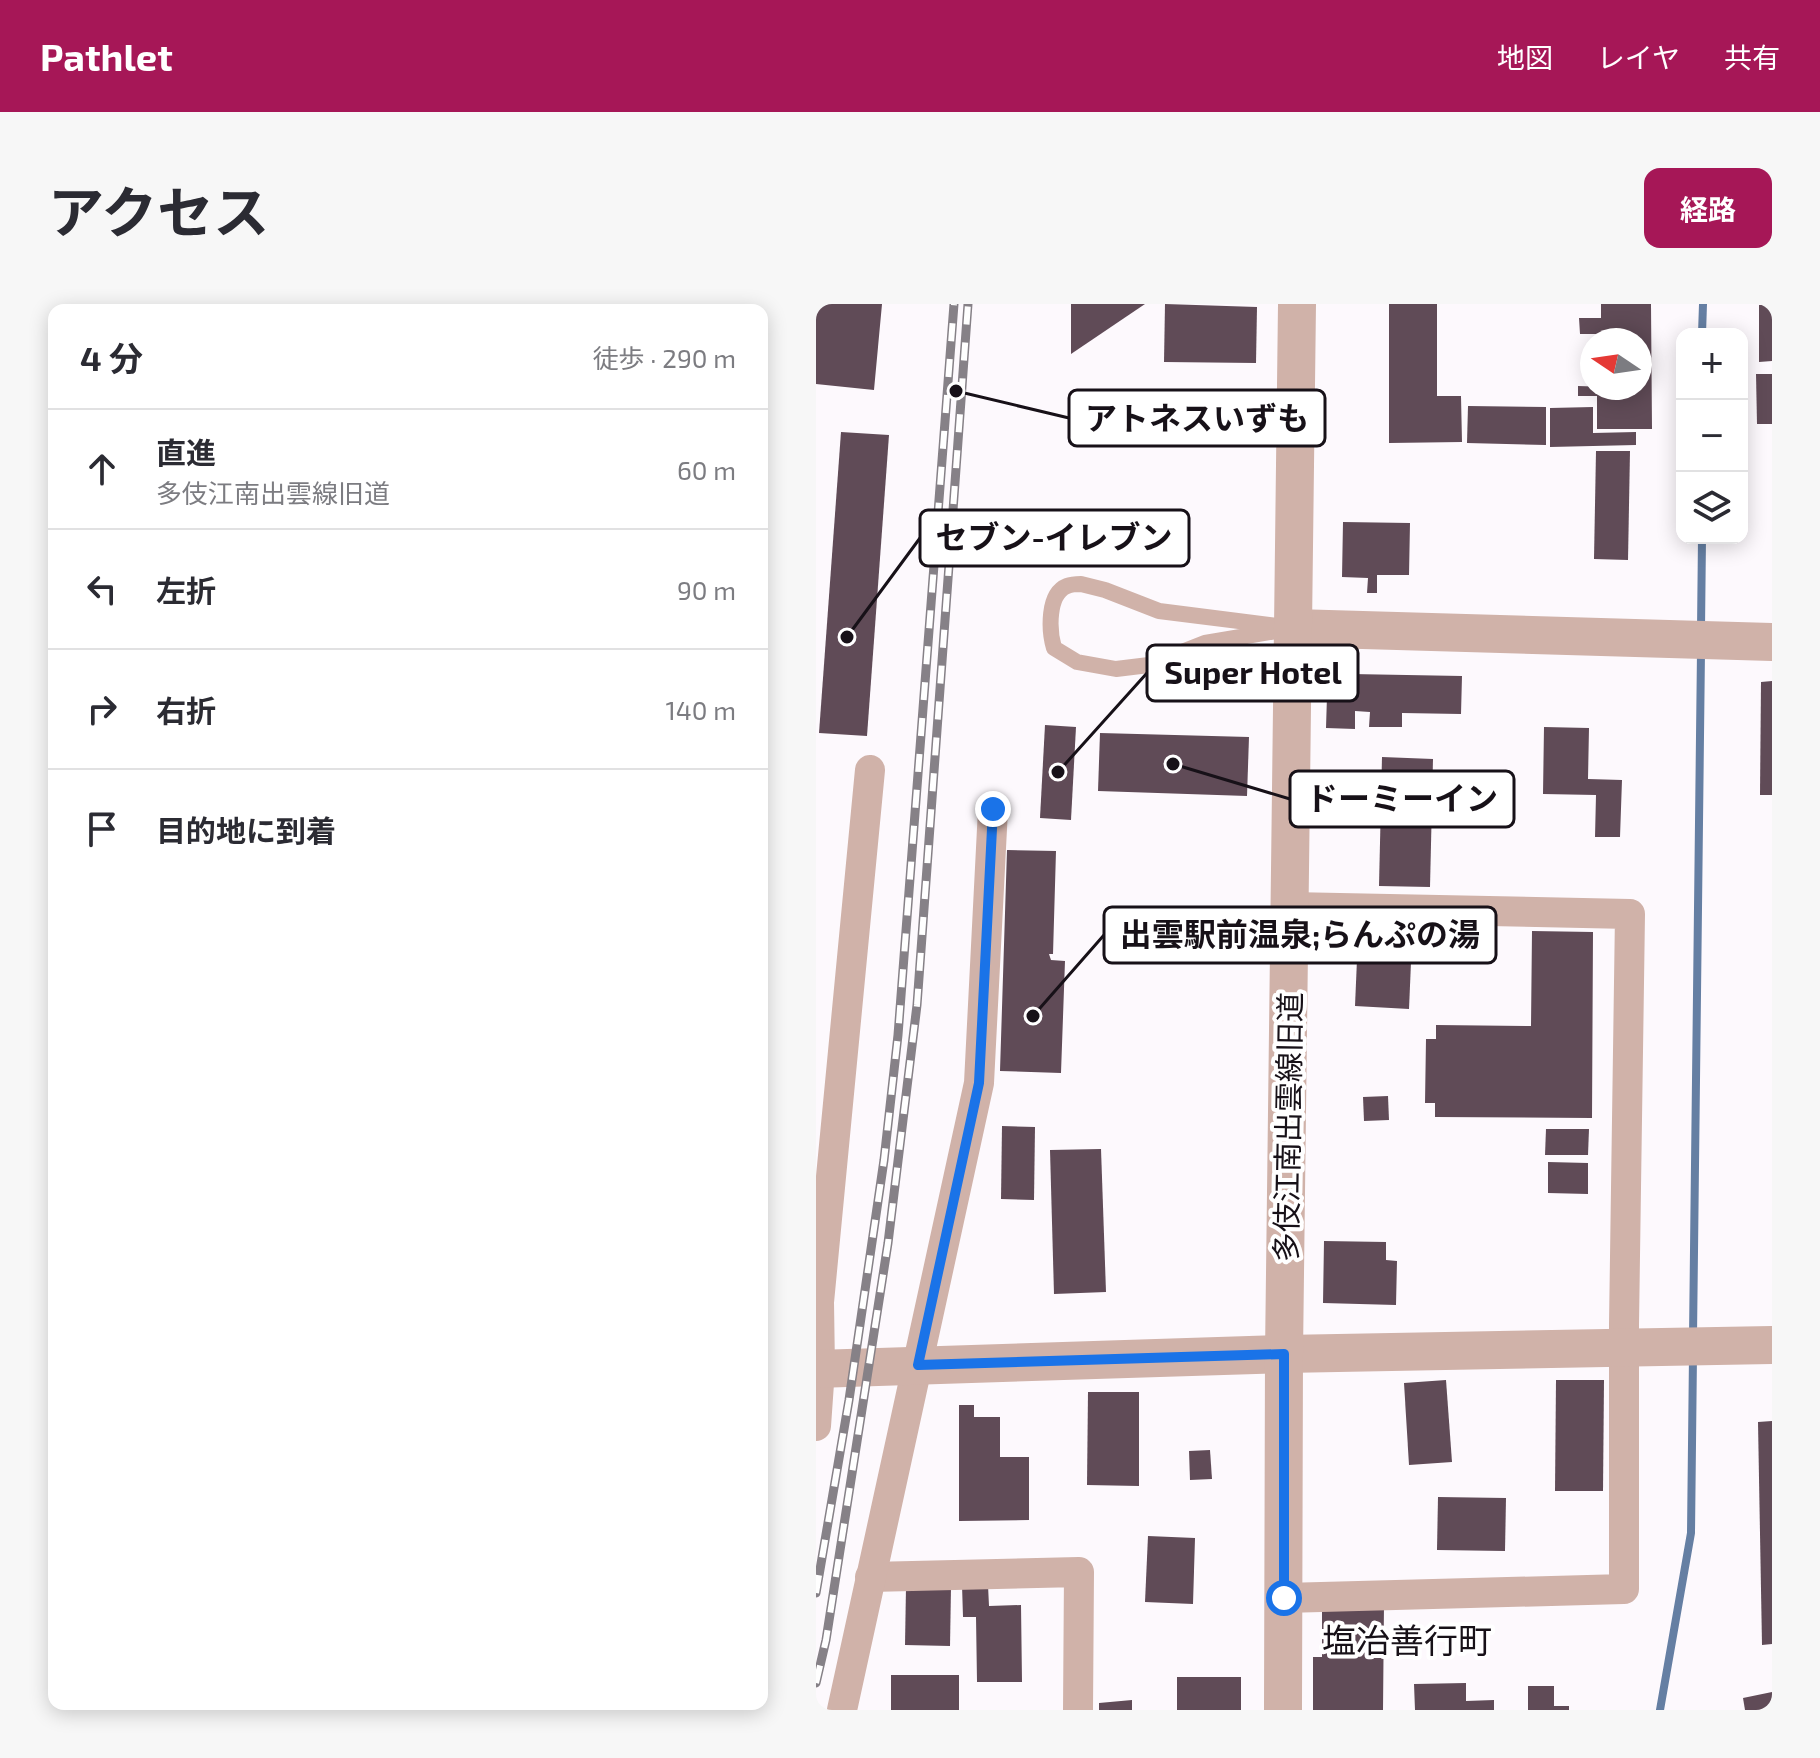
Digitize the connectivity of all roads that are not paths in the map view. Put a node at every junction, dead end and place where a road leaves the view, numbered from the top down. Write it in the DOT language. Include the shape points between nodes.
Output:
graph roads {
  1 [pos="1297,304"];
  2 [pos="1294,628"];
  3 [pos="1772,642"];
  4 [pos="870,770"];
  5 [pos="993,809"];
  6 [pos="1290,907"];
  7 [pos="1772,1345"];
  8 [pos="1637,1347"];
  9 [pos="1284,1354"];
  10 [pos="918,1365"];
  11 [pos="818,1369"];
  12 [pos="816,1426"];
  13 [pos="870,1577"];
  14 [pos="1284,1598"];
  15 [pos="842,1710"];
  16 [pos="1078,1710"];
  17 [pos="1283,1710"];
  1 -- 2 [label="street, 多伎江南出雲線旧道"];
  2 -- 2 [label="lane" via="1205,643 1149,665 1116,669 1077,662 1054,648 1049,632 1056,597 1066,586 1081,584 1159,611"];
  2 -- 3 [label="street"];
  2 -- 6 [label="street, 多伎江南出雲線旧道"];
  4 -- 11 [label="street" via="819,1302"];
  5 -- 10 [label="street" via="979,1083"];
  6 -- 8 [label="street" via="1630,914"];
  6 -- 9 [label="street, 多伎江南出雲線旧道"];
  7 -- 8 [label="street"];
  8 -- 9 [label="street"];
  8 -- 14 [label="street" via="1624,1589"];
  9 -- 10 [label="street"];
  9 -- 14 [label="street, 多伎江南出雲線旧道"];
  10 -- 11 [label="street"];
  10 -- 13 [label="street"];
  11 -- 12 [label="street"];
  13 -- 15 [label="street"];
  13 -- 16 [label="street" via="1079,1572"];
  14 -- 17 [label="street, 多伎江南出雲線旧道"];
}
